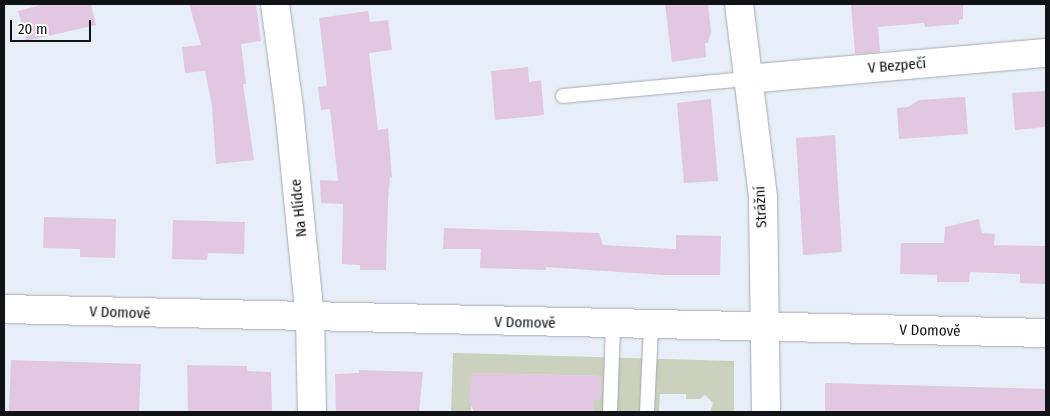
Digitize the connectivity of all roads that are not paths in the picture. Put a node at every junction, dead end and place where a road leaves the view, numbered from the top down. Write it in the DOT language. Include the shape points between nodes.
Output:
graph roads {
  1 [pos="275,4"];
  2 [pos="739,4"];
  3 [pos="1046,53"];
  4 [pos="748,79"];
  5 [pos="563,96"];
  6 [pos="4,309"];
  7 [pos="310,318"];
  8 [pos="613,324"];
  9 [pos="650,327"];
  10 [pos="763,327"];
  11 [pos="1046,334"];
  12 [pos="312,412"];
  13 [pos="610,412"];
  14 [pos="647,412"];
  15 [pos="766,412"];
  1 -- 7 [label="street, Na Hlídce"];
  2 -- 4 [label="street, Strážní"];
  3 -- 4 [label="street, V Bezpečí"];
  4 -- 5 [label="lane"];
  4 -- 10 [label="street, Strážní" via="762,198"];
  6 -- 7 [label="street, V Domově"];
  7 -- 8 [label="street, V Domově"];
  7 -- 12 [label="street, Na Hlídce"];
  8 -- 9 [label="street, V Domově"];
  8 -- 13 [label="lane"];
  9 -- 10 [label="street, V Domově"];
  9 -- 14 [label="lane"];
  10 -- 11 [label="street, V Domově"];
  10 -- 15 [label="street, Strážní"];
}
